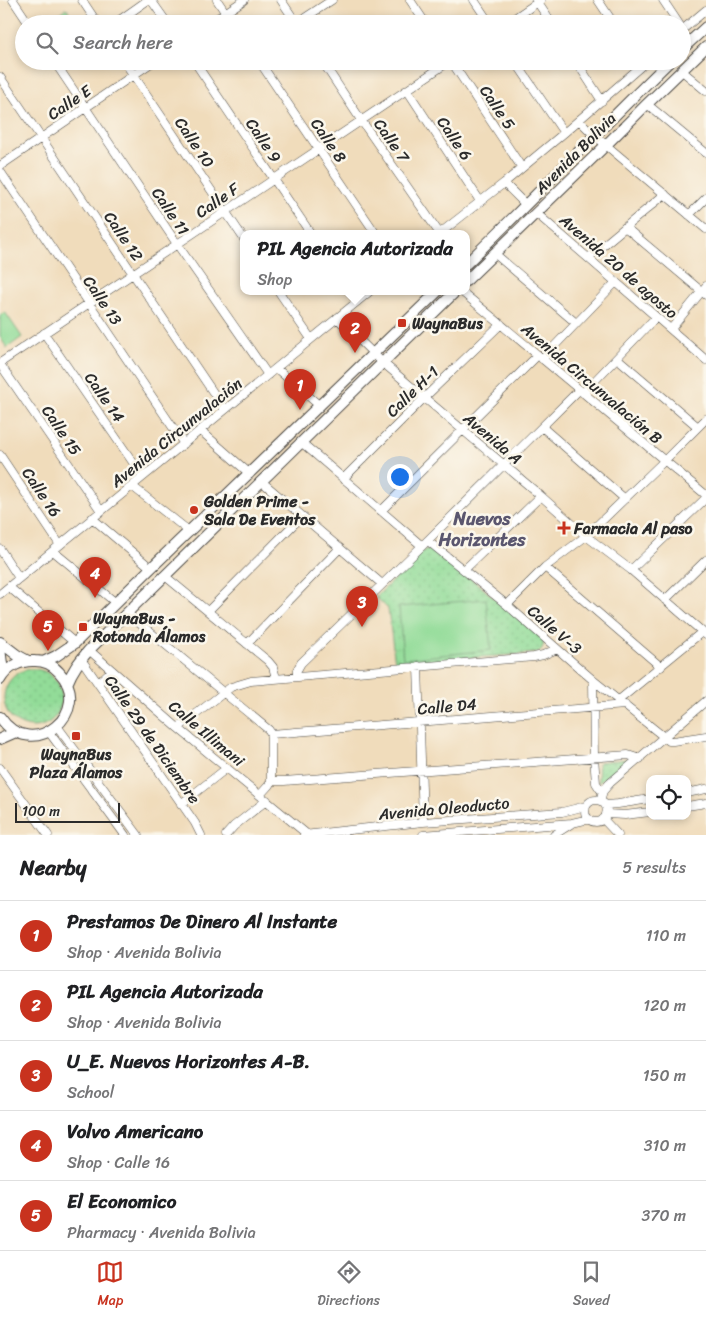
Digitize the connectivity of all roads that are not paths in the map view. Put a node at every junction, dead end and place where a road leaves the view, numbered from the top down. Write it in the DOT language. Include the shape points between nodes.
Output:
graph roads {
  1 [pos="13,0"];
  2 [pos="82,0"];
  3 [pos="150,0"];
  4 [pos="217,0"];
  5 [pos="244,0"];
  6 [pos="281,0"];
  7 [pos="332,0"];
  8 [pos="410,0"];
  9 [pos="474,0"];
  10 [pos="598,0"];
  11 [pos="663,0"];
  12 [pos="538,1"];
  13 [pos="706,10"];
  14 [pos="226,12"];
  15 [pos="23,15"];
  16 [pos="92,15"];
  17 [pos="128,15"];
  18 [pos="161,15"];
  19 [pos="222,15"];
  20 [pos="228,15"];
  21 [pos="291,15"];
  22 [pos="309,15"];
  23 [pos="420,15"];
  24 [pos="484,15"];
  25 [pos="519,15"];
  26 [pos="547,15"];
  27 [pos="608,15"];
  28 [pos="673,15"];
  29 [pos="691,21"];
  30 [pos="706,27"];
  31 [pos="691,41"];
  32 [pos="706,47"];
  33 [pos="691,61"];
  34 [pos="61,70"];
  35 [pos="130,70"];
  36 [pos="140,70"];
  37 [pos="200,70"];
  38 [pos="265,70"];
  39 [pos="328,70"];
  40 [pos="437,70"];
  41 [pos="457,70"];
  42 [pos="521,70"];
  43 [pos="582,70"];
  44 [pos="635,70"];
  45 [pos="661,70"];
  46 [pos="681,70"];
  47 [pos="133,75"];
  48 [pos="0,77"];
  49 [pos="407,90"];
  50 [pos="706,91"];
  51 [pos="602,101"];
  52 [pos="647,104"];
  53 [pos="86,108"];
  54 [pos="361,120"];
  55 [pos="579,120"];
  56 [pos="564,133"];
  57 [pos="594,135"];
  58 [pos="41,138"];
  59 [pos="606,145"];
  60 [pos="318,149"];
  61 [pos="706,153"];
  62 [pos="0,166"];
  63 [pos="522,168"];
  64 [pos="0,171"];
  65 [pos="274,179"];
  66 [pos="504,183"];
  67 [pos="664,194"];
  68 [pos="706,198"];
  69 [pos="480,201"];
  70 [pos="526,205"];
  71 [pos="225,212"];
  72 [pos="536,213"];
  73 [pos="689,215"];
  74 [pos="626,227"];
  75 [pos="706,229"];
  76 [pos="308,230"];
  77 [pos="373,230"];
  78 [pos="437,230"];
  79 [pos="445,230"];
  80 [pos="240,233"];
  81 [pos="176,244"];
  82 [pos="494,253"];
  83 [pos="588,258"];
  84 [pos="470,260"];
  85 [pos="133,274"];
  86 [pos="470,276"];
  87 [pos="616,282"];
  88 [pos="704,291"];
  89 [pos="281,295"];
  90 [pos="352,295"];
  91 [pos="365,295"];
  92 [pos="434,295"];
  93 [pos="452,295"];
  94 [pos="466,295"];
  95 [pos="357,302"];
  96 [pos="88,303"];
  97 [pos="656,317"];
  98 [pos="337,318"];
  99 [pos="500,324"];
  100 [pos="576,324"];
  101 [pos="670,330"];
  102 [pos="44,333"];
  103 [pos="311,339"];
  104 [pos="374,353"];
  105 [pos="540,357"];
  106 [pos="618,358"];
  107 [pos="706,360"];
  108 [pos="382,362"];
  109 [pos="0,363"];
  110 [pos="276,368"];
  111 [pos="268,375"];
  112 [pos="581,391"];
  113 [pos="424,398"];
  114 [pos="320,406"];
  115 [pos="225,410"];
  116 [pos="706,420"];
  117 [pos="542,427"];
  118 [pos="698,427"];
  119 [pos="200,430"];
  120 [pos="462,430"];
  121 [pos="301,442"];
  122 [pos="184,444"];
  123 [pos="0,455"];
  124 [pos="664,462"];
  125 [pos="504,465"];
  126 [pos="250,474"];
  127 [pos="143,476"];
  128 [pos="343,479"];
  129 [pos="261,481"];
  130 [pos="132,486"];
  131 [pos="541,496"];
  132 [pos="706,497"];
  133 [pos="625,499"];
  134 [pos="101,511"];
  135 [pos="381,511"];
  136 [pos="302,516"];
  137 [pos="92,518"];
  138 [pos="190,532"];
  139 [pos="586,536"];
  140 [pos="425,543"];
  141 [pos="60,545"];
  142 [pos="340,548"];
  143 [pos="0,549"];
  144 [pos="53,551"];
  145 [pos="705,564"];
  146 [pos="152,568"];
  147 [pos="545,568"];
  148 [pos="464,570"];
  149 [pos="631,570"];
  150 [pos="165,576"];
  151 [pos="19,578"];
  152 [pos="382,584"];
  153 [pos="8,587"];
  154 [pos="0,594"];
  155 [pos="665,600"];
  156 [pos="116,603"];
  157 [pos="507,605"];
  158 [pos="208,611"];
  159 [pos="128,613"];
  160 [pos="704,633"];
  161 [pos="0,642"];
  162 [pos="75,643"];
  163 [pos="247,644"];
  164 [pos="0,648"];
  165 [pos="557,649"];
  166 [pos="89,650"];
  167 [pos="81,659"];
  168 [pos="28,661"];
  169 [pos="43,662"];
  170 [pos="418,666"];
  171 [pos="661,667"];
  172 [pos="112,670"];
  173 [pos="297,676"];
  174 [pos="276,678"];
  175 [pos="1,679"];
  176 [pos="593,680"];
  177 [pos="98,683"];
  178 [pos="67,684"];
  179 [pos="224,692"];
  180 [pos="706,701"];
  181 [pos="622,703"];
  182 [pos="593,708"];
  183 [pos="0,717"];
  184 [pos="420,722"];
  185 [pos="178,728"];
  186 [pos="53,729"];
  187 [pos="16,732"];
  188 [pos="271,734"];
  189 [pos="706,736"];
  190 [pos="664,737"];
  191 [pos="0,739"];
  192 [pos="594,757"];
  193 [pos="640,759"];
  194 [pos="0,768"];
  195 [pos="227,768"];
  196 [pos="421,771"];
  197 [pos="271,781"];
  198 [pos="706,789"];
  199 [pos="604,792"];
  200 [pos="691,792"];
  201 [pos="264,798"];
  202 [pos="646,800"];
  203 [pos="603,803"];
  204 [pos="706,803"];
  205 [pos="181,804"];
  206 [pos="691,805"];
  207 [pos="586,806"];
  208 [pos="646,812"];
  209 [pos="605,817"];
  210 [pos="589,819"];
  211 [pos="423,822"];
  212 [pos="572,823"];
  213 [pos="506,831"];
  214 [pos="48,835"];
  215 [pos="125,835"];
  216 [pos="138,835"];
  217 [pos="201,835"];
  218 [pos="226,835"];
  219 [pos="304,835"];
  220 [pos="308,835"];
  221 [pos="423,835"];
  222 [pos="554,835"];
  223 [pos="618,835"];
  1 -- 15 [label="street"];
  2 -- 16 [label="street"];
  3 -- 17 [label="street"];
  3 -- 18 [label="street"];
  4 -- 14 [label="street"];
  5 -- 14 [label="street"];
  6 -- 21 [label="street"];
  7 -- 22 [label="street"];
  8 -- 23 [label="street"];
  9 -- 24 [label="street"];
  10 -- 27 [label="street"];
  11 -- 28 [label="street"];
  12 -- 25 [label="street"];
  12 -- 26 [label="street"];
  13 -- 29 [label="street"];
  14 -- 19 [label="street"];
  14 -- 20 [label="street"];
  30 -- 31 [label="main road"];
  32 -- 33 [label="main road, Avenida Bolivia"];
  34 -- 53 [label="street, Calle 11"];
  35 -- 47 [label="street, Calle 10"];
  36 -- 47 [label="street, Calle E"];
  37 -- 65 [label="street, Calle 9"];
  38 -- 60 [label="street, Calle 8"];
  39 -- 54 [label="street, Calle 7"];
  40 -- 49 [label="street, Calle F"];
  41 -- 63 [label="street, Calle 5"];
  42 -- 56 [label="street"];
  43 -- 51 [label="street"];
  44 -- 51 [label="street"];
  45 -- 57 [label="main road, Avenida Bolivia"];
  46 -- 50 [label="street"];
  46 -- 52 [label="main road, Avenida Bolivia"];
  47 -- 53 [label="street, Calle E"];
  47 -- 71 [label="street, Calle 10"];
  48 -- 58 [label="street, Calle 12"];
  49 -- 54 [label="street, Calle F"];
  49 -- 69 [label="street, Calle 6"];
  51 -- 55 [label="street"];
  52 -- 59 [label="main road, Avenida Bolivia"];
  52 -- 61 [label="street"];
  53 -- 58 [label="street, Calle E"];
  53 -- 81 [label="street, Calle 11"];
  54 -- 60 [label="street, Calle F"];
  54 -- 78 [label="street, Calle 7"];
  55 -- 56 [label="street"];
  55 -- 57 [label="street"];
  56 -- 63 [label="street"];
  57 -- 59 [label="street"];
  57 -- 70 [label="main road, Avenida Bolivia"];
  58 -- 62 [label="street, Calle E"];
  58 -- 85 [label="street, Calle 12"];
  59 -- 67 [label="street"];
  59 -- 72 [label="main road, Avenida Bolivia"];
  60 -- 65 [label="street, Calle F"];
  60 -- 77 [label="street, Calle 8"];
  63 -- 66 [label="street"];
  64 -- 96 [label="street, Calle 13"];
  65 -- 71 [label="street, Calle F"];
  65 -- 76 [label="street, Calle 9"];
  66 -- 69 [label="street"];
  66 -- 70 [label="street"];
  67 -- 73 [label="street"];
  67 -- 74 [label="street"];
  68 -- 73 [label="street"];
  69 -- 79 [label="street"];
  70 -- 84 [label="main road, Avenida Bolivia"];
  71 -- 80 [label="street, Calle 10"];
  71 -- 81 [label="street, Calle F"];
  72 -- 82 [label="main road, Avenida Bolivia"];
  72 -- 83 [label="street, Avenida 20 de agosto"];
  73 -- 75 [label="street"];
  74 -- 83 [label="street"];
  74 -- 88 [label="street"];
  81 -- 85 [label="street, Calle F"];
  81 -- 111 [label="street, Calle 11"];
  82 -- 86 [label="main road, Avenida Bolivia"];
  82 -- 100 [label="street"];
  83 -- 87 [label="street, Avenida 20 de agosto"];
  85 -- 96 [label="street, Calle F"];
  85 -- 115 [label="street, Calle 12"];
  87 -- 97 [label="street, Avenida 20 de agosto"];
  87 -- 100 [label="street"];
  88 -- 101 [label="street"];
  89 -- 103 [label="street"];
  90 -- 95 [label="street"];
  91 -- 95 [label="street, Avenida Circunvalación"];
  92 -- 104 [label="main road"];
  93 -- 108 [label="main road"];
  94 -- 99 [label="street, Avenida Circunvalación B"];
  95 -- 98 [label="street, Avenida Circunvalación"];
  96 -- 102 [label="street, Calle F"];
  96 -- 122 [label="street, Calle 13"];
  97 -- 101 [label="street, Avenida 20 de agosto"];
  97 -- 106 [label="street"];
  98 -- 103 [label="street, Avenida Circunvalación"];
  98 -- 104 [label="street, Avenida A"];
  99 -- 105 [label="street, Avenida Circunvalación B"];
  99 -- 113 [label="street, Calle H-1"];
  100 -- 105 [label="street"];
  101 -- 107 [label="street, Avenida 20 de agosto"];
  102 -- 109 [label="street, Calle F"];
  102 -- 127 [label="street, Calle 14"];
  103 -- 110 [label="street, Avenida Circunvalación"];
  104 -- 108 [label="street, Avenida A"];
  104 -- 114 [label="main road"];
  105 -- 112 [label="street, Avenida Circunvalación B"];
  105 -- 120 [label="street"];
  106 -- 112 [label="street"];
  106 -- 118 [label="street"];
  108 -- 113 [label="street, Avenida A"];
  108 -- 121 [label="main road"];
  109 -- 134 [label="street, Calle 15"];
  110 -- 111 [label="street, Avenida Circunvalación"];
  110 -- 114 [label="street"];
  111 -- 115 [label="street, Avenida Circunvalación"];
  112 -- 117 [label="street"];
  112 -- 124 [label="street, Avenida Circunvalación B"];
  113 -- 120 [label="street, Avenida A"];
  113 -- 128 [label="street, Calle H-1"];
  114 -- 126 [label="main road"];
  115 -- 119 [label="street, Avenida Circunvalación"];
  116 -- 118 [label="street"];
  117 -- 125 [label="street"];
  117 -- 133 [label="street"];
  118 -- 124 [label="street"];
  119 -- 122 [label="street, Avenida Circunvalación"];
  119 -- 126 [label="street"];
  120 -- 125 [label="street, Avenida A"];
  120 -- 135 [label="street"];
  121 -- 128 [label="street, Calle V-3"];
  121 -- 129 [label="main road"];
  122 -- 127 [label="street, Avenida Circunvalación"];
  123 -- 141 [label="street, Calle 16"];
  124 -- 132 [label="street, Avenida Circunvalación B"];
  124 -- 133 [label="street"];
  125 -- 131 [label="street, Avenida A"];
  125 -- 140 [label="street"];
  126 -- 138 [label="main road"];
  127 -- 130 [label="street, Avenida Circunvalación"];
  128 -- 135 [label="street, Calle V-3"];
  129 -- 136 [label="street"];
  129 -- 150 [label="main road"];
  130 -- 134 [label="street, Avenida Circunvalación"];
  130 -- 138 [label="street"];
  131 -- 139 [label="street, Avenida A"];
  131 -- 148 [label="street"];
  132 -- 149 [label="street"];
  133 -- 139 [label="street"];
  134 -- 137 [label="street, Avenida Circunvalación"];
  135 -- 140 [label="street, Calle V-3"];
  136 -- 142 [label="street"];
  136 -- 158 [label="street"];
  137 -- 141 [label="street, Avenida Circunvalación"];
  137 -- 146 [label="street"];
  138 -- 146 [label="main road"];
  139 -- 147 [label="street"];
  139 -- 149 [label="street, Avenida A"];
  140 -- 148 [label="street, Calle V-3"];
  140 -- 152 [label="street"];
  141 -- 144 [label="street, Avenida Circunvalación"];
  142 -- 152 [label="street"];
  142 -- 163 [label="street"];
  143 -- 151 [label="street"];
  144 -- 151 [label="street, Avenida Circunvalación"];
  144 -- 156 [label="street"];
  145 -- 155 [label="street"];
  146 -- 156 [label="main road"];
  147 -- 157 [label="street"];
  147 -- 171 [label="street"];
  148 -- 157 [label="street, Calle V-3"];
  149 -- 155 [label="street, Avenida A"];
  150 -- 158 [label="street"];
  150 -- 159 [label="main road"];
  151 -- 153 [label="street, Avenida Circunvalación"];
  152 -- 173 [label="street" via="301,663"];
  153 -- 154 [label="street, Avenida Circunvalación"];
  153 -- 162 [label="street"];
  155 -- 160 [label="street, Avenida A"];
  156 -- 162 [label="main road"];
  157 -- 165 [label="street, Calle V-3"];
  158 -- 163 [label="street"];
  159 -- 166 [label="main road"];
  159 -- 179 [label="street"];
  160 -- 171 [label="street"];
  161 -- 168 [label="main road"];
  162 -- 169 [label="main road"];
  163 -- 174 [label="street" via="268,661"];
  164 -- 175 [label="main road"];
  165 -- 170 [label="street" via="534,657"];
  165 -- 176 [label="street, Calle V-3"];
  166 -- 167 [label="main road"];
  166 -- 172 [label="street, Calle Illimani"];
  167 -- 177 [label="street, Calle 29 de Diciembre"];
  167 -- 178 [label="main road"];
  168 -- 169 [label="main road"];
  168 -- 175 [label="main road" via="12,667"];
  169 -- 178 [label="main road" via="58,670"];
  170 -- 173 [label="street"];
  170 -- 184 [label="street"];
  171 -- 181 [label="street"];
  172 -- 177 [label="street"];
  172 -- 185 [label="street, Calle Illimani"];
  173 -- 174 [label="street"];
  174 -- 179 [label="street" via="240,683"];
  176 -- 181 [label="street, Calle V-3"];
  176 -- 182 [label="street"];
  177 -- 205 [label="street, Calle 29 de Diciembre"];
  178 -- 186 [label="main road" via="69,706"];
  179 -- 185 [label="street"];
  179 -- 188 [label="street"];
  180 -- 190 [label="street"];
  181 -- 182 [label="street, Calle D4"];
  181 -- 190 [label="street, Calle V-3"];
  182 -- 184 [label="street, Calle D4"];
  182 -- 192 [label="street"];
  183 -- 187 [label="main road"];
  184 -- 188 [label="street, Calle D4"];
  184 -- 196 [label="street"];
  185 -- 195 [label="street, Calle Illimani"];
  186 -- 187 [label="main road" via="33,736"];
  186 -- 215 [label="street"];
  186 -- 216 [label="street"];
  187 -- 191 [label="main road"];
  188 -- 197 [label="street"];
  189 -- 190 [label="street" via="674,741"];
  190 -- 193 [label="street"];
  192 -- 193 [label="street" via="628,755"];
  192 -- 196 [label="street"];
  192 -- 199 [label="street" via="596,783"];
  193 -- 199 [label="street" via="610,783"];
  194 -- 214 [label="street"];
  195 -- 201 [label="street, Calle Illimani"];
  195 -- 205 [label="street"];
  196 -- 197 [label="street"];
  196 -- 211 [label="street"];
  197 -- 201 [label="street"];
  198 -- 200 [label="street"];
  199 -- 203 [label="street"];
  201 -- 218 [label="street"];
  201 -- 220 [label="street, Calle Illimani"];
  202 -- 203 [label="street"];
  203 -- 207 [label="street" via="594,800"];
  203 -- 209 [label="street"];
  204 -- 206 [label="street"];
  205 -- 217 [label="street, Calle 29 de Diciembre"];
  207 -- 210 [label="street"];
  207 -- 211 [label="street, Avenida Oleoducto" via="562,812"];
  208 -- 209 [label="street"];
  209 -- 210 [label="street" via="596,822"];
  209 -- 223 [label="street"];
  210 -- 212 [label="street, Avenida Oleoducto"];
  211 -- 220 [label="street, Avenida Oleoducto"];
  212 -- 213 [label="street, Avenida Oleoducto"];
  212 -- 222 [label="street"];
  213 -- 221 [label="street, Avenida Oleoducto"];
  219 -- 220 [label="street, Avenida Oleoducto"];
}
